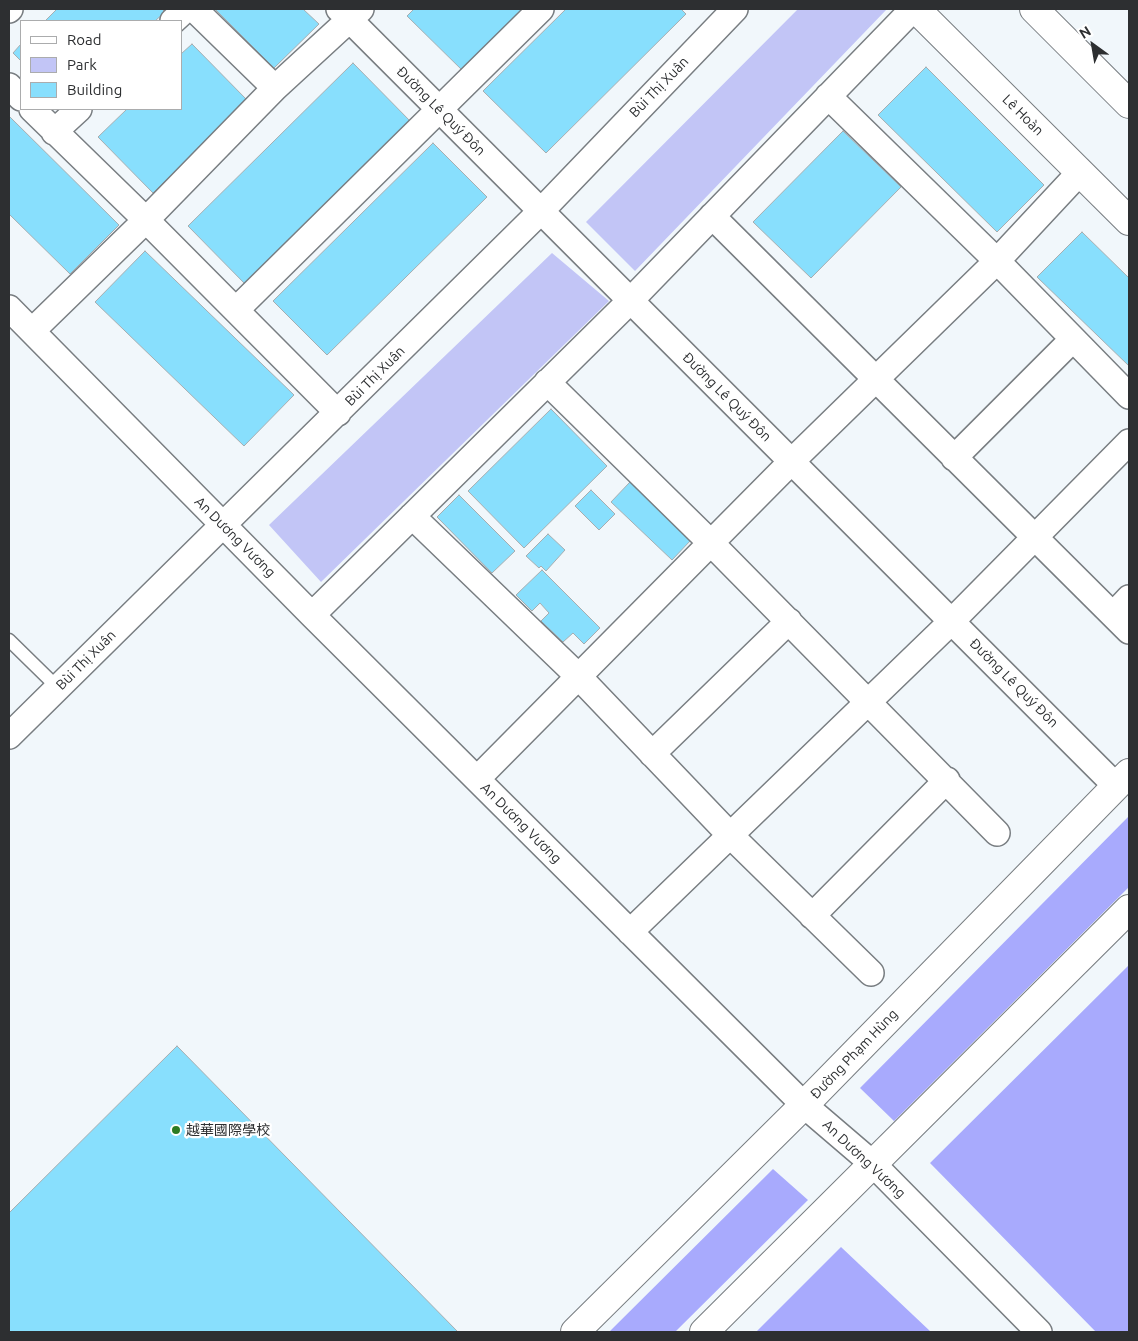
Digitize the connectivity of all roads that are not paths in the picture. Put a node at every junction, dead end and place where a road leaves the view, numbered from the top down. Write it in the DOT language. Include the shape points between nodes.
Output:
graph roads {
  1 [pos="186,9"];
  2 [pos="194,9"];
  3 [pos="541,9"];
  4 [pos="914,9"];
  5 [pos="1034,9"];
  6 [pos="727,11"];
  7 [pos="350,13"];
  8 [pos="174,20"];
  9 [pos="9,86"];
  10 [pos="275,88"];
  11 [pos="828,96"];
  12 [pos="20,97"];
  13 [pos="1129,104"];
  14 [pos="33,110"];
  15 [pos="78,110"];
  16 [pos="440,110"];
  17 [pos="54,132"];
  18 [pos="1080,172"];
  19 [pos="541,211"];
  20 [pos="712,216"];
  21 [pos="146,220"];
  22 [pos="1129,221"];
  23 [pos="997,261"];
  24 [pos="630,300"];
  25 [pos="9,308"];
  26 [pos="236,310"];
  27 [pos="32,332"];
  28 [pos="1073,339"];
  29 [pos="875,380"];
  30 [pos="547,382"];
  31 [pos="1129,396"];
  32 [pos="338,413"];
  33 [pos="1129,442"];
  34 [pos="954,458"];
  35 [pos="792,461"];
  36 [pos="412,516"];
  37 [pos="222,524"];
  38 [pos="1035,537"];
  39 [pos="711,543"];
  40 [pos="312,615"];
  41 [pos="1124,615"];
  42 [pos="789,621"];
  43 [pos="952,621"];
  44 [pos="9,640"];
  45 [pos="578,676"];
  46 [pos="58,688"];
  47 [pos="869,701"];
  48 [pos="9,736"];
  49 [pos="652,754"];
  50 [pos="477,779"];
  51 [pos="1123,779"];
  52 [pos="947,780"];
  53 [pos="998,833"];
  54 [pos="730,835"];
  55 [pos="1129,909"];
  56 [pos="812,916"];
  57 [pos="630,932"];
  58 [pos="871,973"];
  59 [pos="804,1105"];
  60 [pos="873,1164"];
  61 [pos="575,1332"];
  62 [pos="704,1332"];
  63 [pos="1039,1332"];
  1 -- 8 [label="street"];
  2 -- 10 [label="street"];
  3 -- 16 [label="street"];
  4 -- 11 [label="street"];
  4 -- 18 [label="street, Lê Hoàn"];
  5 -- 13 [label="street"];
  6 -- 19 [label="street, Bùi Thị Xuân"];
  7 -- 10 [label="street"];
  7 -- 16 [label="street, Đường Lê Quý Đôn"];
  9 -- 12 [label="street"];
  10 -- 21 [label="street"];
  11 -- 20 [label="street"];
  11 -- 23 [label="street"];
  14 -- 17 [label="street"];
  15 -- 17 [label="street"];
  16 -- 19 [label="street, Đường Lê Quý Đôn"];
  16 -- 26 [label="street"];
  17 -- 21 [label="street"];
  18 -- 22 [label="street, Lê Hoàn"];
  18 -- 23 [label="street"];
  19 -- 24 [label="street, Đường Lê Quý Đôn"];
  19 -- 32 [label="street, Bùi Thị Xuân"];
  20 -- 24 [label="street"];
  20 -- 29 [label="street"];
  21 -- 26 [label="street"];
  21 -- 27 [label="street"];
  23 -- 28 [label="street"];
  23 -- 29 [label="street"];
  24 -- 30 [label="street"];
  24 -- 35 [label="street, Đường Lê Quý Đôn"];
  25 -- 27 [label="street, An Dương Vương"];
  26 -- 32 [label="street"];
  27 -- 37 [label="street, An Dương Vương"];
  28 -- 31 [label="street"];
  28 -- 34 [label="street"];
  29 -- 34 [label="street"];
  29 -- 35 [label="street"];
  30 -- 36 [label="street"];
  30 -- 39 [label="street"];
  32 -- 37 [label="street, Bùi Thị Xuân"];
  33 -- 38 [label="street"];
  34 -- 38 [label="street"];
  35 -- 39 [label="street"];
  35 -- 43 [label="street, Đường Lê Quý Đôn"];
  36 -- 40 [label="street"];
  36 -- 45 [label="street"];
  37 -- 40 [label="street, An Dương Vương"];
  37 -- 46 [label="street, Bùi Thị Xuân"];
  38 -- 41 [label="street"];
  38 -- 43 [label="street"];
  39 -- 42 [label="street"];
  39 -- 45 [label="street"];
  40 -- 50 [label="street, An Dương Vương"];
  42 -- 47 [label="street"];
  42 -- 49 [label="street"];
  43 -- 47 [label="street"];
  43 -- 51 [label="street, Đường Lê Quý Đôn"];
  44 -- 46 [label="lane"];
  45 -- 49 [label="street"];
  45 -- 50 [label="street"];
  46 -- 48 [label="street, Bùi Thị Xuân"];
  47 -- 52 [label="street"];
  47 -- 54 [label="street"];
  49 -- 54 [label="street"];
  50 -- 57 [label="street, An Dương Vương"];
  51 -- 59 [label="street, Đường Phạm Hùng"];
  52 -- 53 [label="street"];
  52 -- 56 [label="street"];
  54 -- 56 [label="street"];
  54 -- 57 [label="street"];
  55 -- 60 [label="street"];
  56 -- 58 [label="street"];
  57 -- 59 [label="street, An Dương Vương"];
  59 -- 60 [label="street, An Dương Vương"];
  59 -- 61 [label="street, Đường Phạm Hùng"];
  60 -- 62 [label="street"];
  60 -- 63 [label="street, An Dương Vương"];
}
